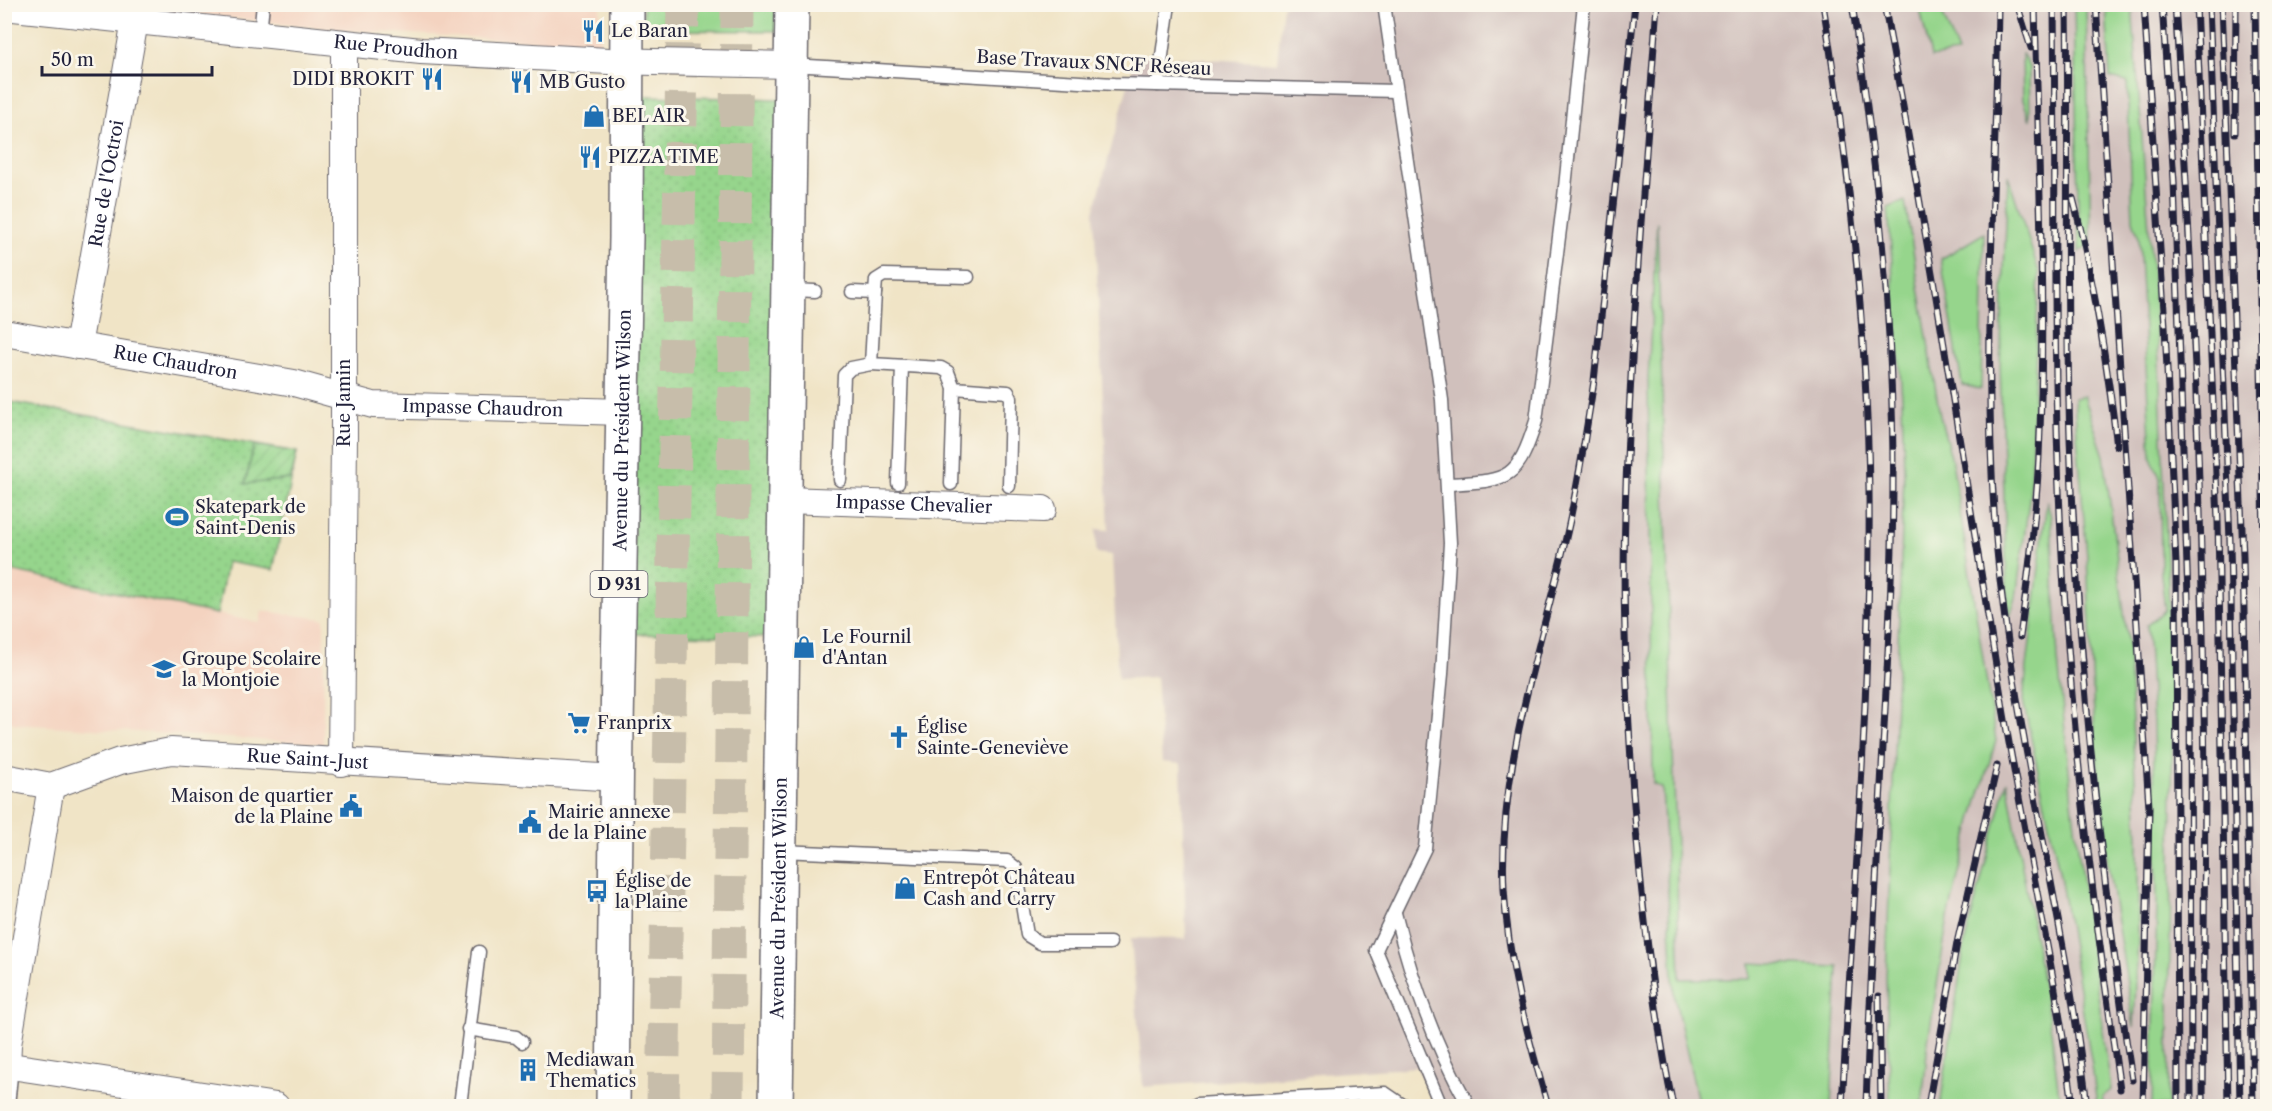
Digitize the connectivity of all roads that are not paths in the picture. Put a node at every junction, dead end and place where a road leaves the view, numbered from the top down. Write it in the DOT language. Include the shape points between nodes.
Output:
graph roads {
  1 [pos="263,4"];
  2 [pos="627,4"];
  3 [pos="792,4"];
  4 [pos="1169,4"];
  5 [pos="1384,4"];
  6 [pos="1584,4"];
  7 [pos="4,7"];
  8 [pos="135,21"];
  9 [pos="260,34"];
  10 [pos="344,43"];
  11 [pos="626,61"];
  12 [pos="791,65"];
  13 [pos="1158,85"];
  14 [pos="1396,91"];
  15 [pos="968,277"];
  16 [pos="852,292"];
  17 [pos="875,293"];
  18 [pos="4,333"];
  19 [pos="78,346"];
  20 [pos="871,364"];
  21 [pos="902,366"];
  22 [pos="954,388"];
  23 [pos="344,399"];
  24 [pos="623,412"];
  25 [pos="840,480"];
  26 [pos="898,483"];
  27 [pos="951,484"];
  28 [pos="1449,484"];
  29 [pos="1009,486"];
  30 [pos="785,500"];
  31 [pos="1043,509"];
  32 [pos="341,763"];
  33 [pos="4,777"];
  34 [pos="618,778"];
  35 [pos="51,786"];
  36 [pos="780,851"];
  37 [pos="1395,913"];
  38 [pos="1110,943"];
  39 [pos="479,952"];
  40 [pos="468,1029"];
  41 [pos="522,1042"];
  42 [pos="8,1066"];
  43 [pos="8,1107"];
  44 [pos="276,1107"];
  45 [pos="460,1107"];
  46 [pos="613,1107"];
  47 [pos="776,1107"];
  48 [pos="1194,1107"];
  49 [pos="1404,1107"];
  50 [pos="1441,1107"];
  51 [pos="1469,1107"];
  1 -- 9 [label="lane"];
  2 -- 11 [label="main road, Avenue du Président Wilson / D 931"];
  3 -- 12 [label="main road, Avenue du Président Wilson"];
  4 -- 13 [label="lane"];
  5 -- 14 [label="lane"];
  6 -- 28 [label="lane" via="1536,421 1528,448 1506,477"];
  7 -- 8 [label="street, Rue Proudhon"];
  8 -- 9 [label="street, Rue Proudhon"];
  8 -- 19 [label="street, Rue de l'Octroi"];
  9 -- 10 [label="street, Rue Proudhon"];
  10 -- 11 [label="street, Rue Proudhon"];
  10 -- 23 [label="street, Rue Jamin"];
  11 -- 12 [label="street, Rue Proudhon"];
  11 -- 24 [label="main road, Avenue du Président Wilson / D 931"];
  12 -- 13 [label="lane, Base Travaux SNCF Réseau"];
  12 -- 30 [label="main road, Avenue du Président Wilson" via="802,290"];
  13 -- 14 [label="lane, Base Travaux SNCF Réseau"];
  14 -- 28 [label="lane" via="1442,400"];
  15 -- 17 [label="lane" via="884,275 876,280"];
  16 -- 17 [label="lane"];
  17 -- 20 [label="lane"];
  18 -- 19 [label="street, Rue Chaudron"];
  19 -- 23 [label="street, Rue Chaudron" via="294,383"];
  20 -- 21 [label="lane"];
  20 -- 25 [label="lane" via="850,368 844,375"];
  21 -- 22 [label="lane" via="941,368 948,372"];
  21 -- 26 [label="lane"];
  22 -- 27 [label="lane"];
  22 -- 29 [label="lane" via="1008,392"];
  23 -- 24 [label="street, Impasse Chaudron" via="373,405"];
  23 -- 32 [label="street, Rue Jamin"];
  24 -- 34 [label="main road, Avenue du Président Wilson / D 931"];
  28 -- 37 [label="lane" via="1450,543 1431,812 1425,848"];
  30 -- 31 [label="street, Impasse Chevalier"];
  30 -- 36 [label="main road, Avenue du Président Wilson"];
  32 -- 34 [label="street, Rue Saint-Just"];
  32 -- 35 [label="street, Rue Saint-Just" via="171,751 120,762"];
  33 -- 35 [label="street"];
  34 -- 46 [label="main road, Avenue du Président Wilson / D 931"];
  35 -- 42 [label="street" via="8,1046"];
  36 -- 38 [label="lane" via="1007,861 1016,868 1027,935 1033,941"];
  36 -- 47 [label="main road, Avenue du Président Wilson"];
  37 -- 50 [label="lane" via="1376,950"];
  37 -- 51 [label="lane" via="1419,1000 1447,1068"];
  39 -- 40 [label="lane"];
  40 -- 41 [label="lane" via="516,1036"];
  40 -- 45 [label="lane"];
  42 -- 43 [label="lane"];
  42 -- 44 [label="street"];
  48 -- 49 [label="lane" via="1385,1093"];
}
